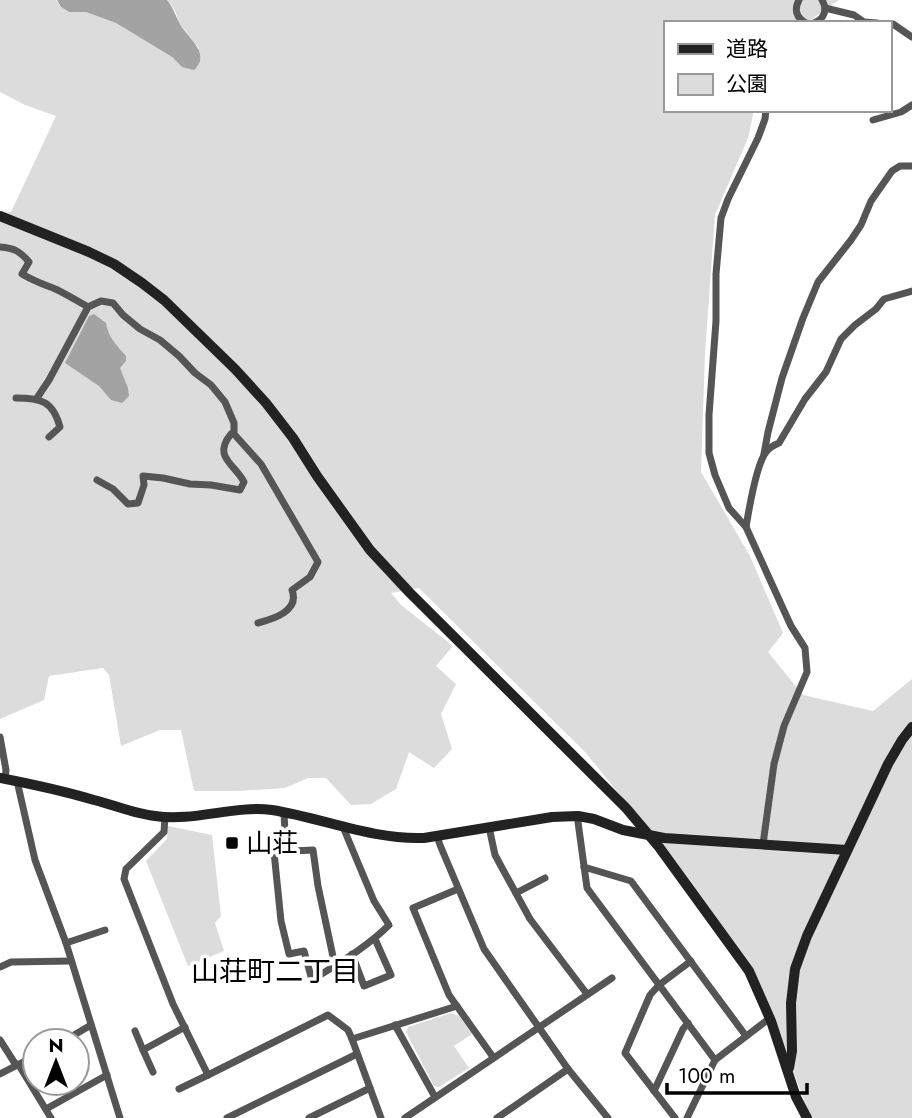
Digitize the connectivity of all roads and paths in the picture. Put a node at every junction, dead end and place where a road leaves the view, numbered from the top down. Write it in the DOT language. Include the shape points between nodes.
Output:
graph roads {
  1 [pos="799,0"];
  2 [pos="823,4"];
  3 [pos="796,20"];
  4 [pos="817,21"];
  5 [pos="863,21"];
  6 [pos="891,24"];
  7 [pos="912,37"];
  8 [pos="912,105"];
  9 [pos="766,112"];
  10 [pos="873,120"];
  11 [pos="912,166"];
  12 [pos="0,216"];
  13 [pos="0,247"];
  14 [pos="912,291"];
  15 [pos="88,307"];
  16 [pos="16,398"];
  17 [pos="37,398"];
  18 [pos="231,434"];
  19 [pos="49,436"];
  20 [pos="764,454"];
  21 [pos="97,480"];
  22 [pos="746,527"];
  23 [pos="258,623"];
  24 [pos="912,727"];
  25 [pos="0,737"];
  26 [pos="3,778"];
  27 [pos="17,781"];
  28 [pos="284,813"];
  29 [pos="578,816"];
  30 [pos="164,817"];
  31 [pos="343,826"];
  32 [pos="489,827"];
  33 [pos="650,835"];
  34 [pos="437,836"];
  35 [pos="764,844"];
  36 [pos="847,850"];
  37 [pos="286,851"];
  38 [pos="123,857"];
  39 [pos="130,864"];
  40 [pos="584,867"];
  41 [pos="545,878"];
  42 [pos="458,889"];
  43 [pos="516,894"];
  44 [pos="105,930"];
  45 [pos="375,939"];
  46 [pos="66,943"];
  47 [pos="352,954"];
  48 [pos="71,961"];
  49 [pos="691,961"];
  50 [pos="335,966"];
  51 [pos="0,967"];
  52 [pos="612,978"];
  53 [pos="659,985"];
  54 [pos="587,994"];
  55 [pos="457,1006"];
  56 [pos="771,1021"];
  57 [pos="290,1022"];
  58 [pos="688,1023"];
  59 [pos="91,1025"];
  60 [pos="396,1025"];
  61 [pos="538,1026"];
  62 [pos="88,1027"];
  63 [pos="185,1027"];
  64 [pos="135,1031"];
  65 [pos="295,1032"];
  66 [pos="746,1036"];
  67 [pos="352,1039"];
  68 [pos="0,1040"];
  69 [pos="143,1050"];
  70 [pos="228,1054"];
  71 [pos="357,1054"];
  72 [pos="494,1057"];
  73 [pos="715,1060"];
  74 [pos="21,1063"];
  75 [pos="232,1063"];
  76 [pos="17,1065"];
  77 [pos="568,1069"];
  78 [pos="153,1072"];
  79 [pos="789,1072"];
  80 [pos="0,1074"];
  81 [pos="107,1075"];
  82 [pos="208,1075"];
  83 [pos="370,1088"];
  84 [pos="179,1089"];
  85 [pos="653,1091"];
  86 [pos="435,1097"];
  87 [pos="46,1109"];
  88 [pos="605,1117"];
  89 [pos="51,1118"];
  90 [pos="120,1118"];
  91 [pos="227,1118"];
  92 [pos="309,1118"];
  93 [pos="381,1118"];
  94 [pos="405,1118"];
  95 [pos="498,1118"];
  96 [pos="675,1118"];
  97 [pos="687,1118"];
  98 [pos="807,1118"];
  1 -- 3 [label="street"];
  2 -- 4 [label="street" via="823,16"];
  2 -- 5 [label="street"];
  6 -- 7 [label="street"];
  8 -- 10 [label="street"];
  9 -- 22 [label="street" via="721,218 709,415 709,453 715,475 729,508"];
  11 -- 20 [label="street" via="892,171 852,240 818,282 782,378"];
  12 -- 33 [label="street" via="114,264 164,300 266,403 370,550"];
  13 -- 15 [label="street" via="14,248 29,261 22,274"];
  14 -- 20 [label="street" via="884,299 841,339 826,372 779,443"];
  15 -- 17 [label="street"];
  15 -- 23 [label="street" via="100,301 113,303 211,385 225,402 234,434 261,464 318,562 310,577 292,590 290,608"];
  16 -- 17 [label="street"];
  17 -- 19 [label="street" via="56,412 60,427"];
  18 -- 21 [label="street" via="224,452 226,462 244,482 240,490 143,476 138,503 128,504"];
  20 -- 22 [label="street"];
  22 -- 35 [label="street" via="805,648 807,672 777,751"];
  24 -- 36 [label="street" via="888,764"];
  25 -- 26 [label="street" via="6,769"];
  26 -- 27 [label="street"];
  27 -- 30 [label="street"];
  27 -- 46 [label="street" via="35,860"];
  28 -- 30 [label="street" via="260,809"];
  28 -- 31 [label="street"];
  28 -- 37 [label="street"];
  29 -- 32 [label="street"];
  29 -- 33 [label="street"];
  29 -- 40 [label="street"];
  30 -- 39 [label="street" via="164,832"];
  31 -- 34 [label="street" via="392,837"];
  31 -- 45 [label="street" via="389,925"];
  32 -- 34 [label="street"];
  32 -- 43 [label="street" via="495,855"];
  33 -- 35 [label="street"];
  33 -- 56 [label="street" via="739,956"];
  34 -- 42 [label="street"];
  35 -- 36 [label="street"];
  36 -- 79 [label="street" via="795,969"];
  37 -- 50 [label="street" via="313,850"];
  37 -- 50 [label="street" via="274,852 289,954 304,951 312,981"];
  38 -- 39 [label="street"];
  39 -- 63 [label="street" via="124,879"];
  40 -- 49 [label="street" via="631,881"];
  40 -- 53 [label="street" via="587,888"];
  41 -- 43 [label="street"];
  42 -- 55 [label="street" via="413,908"];
  42 -- 61 [label="street" via="484,949"];
  43 -- 54 [label="street"];
  44 -- 46 [label="street"];
  45 -- 47 [label="street"];
  45 -- 47 [label="street" via="391,975 364,986"];
  46 -- 48 [label="street"];
  47 -- 50 [label="street"];
  48 -- 51 [label="street" via="11,962"];
  48 -- 59 [label="street"];
  49 -- 53 [label="street"];
  49 -- 66 [label="street"];
  52 -- 54 [label="street"];
  53 -- 58 [label="street"];
  53 -- 85 [label="street" via="650,995 625,1053"];
  54 -- 61 [label="street"];
  55 -- 60 [label="street"];
  55 -- 72 [label="street"];
  56 -- 66 [label="street"];
  56 -- 79 [label="street"];
  57 -- 65 [label="street"];
  58 -- 73 [label="street"];
  58 -- 85 [label="street"];
  59 -- 62 [label="street"];
  59 -- 81 [label="street"];
  60 -- 67 [label="street"];
  60 -- 86 [label="street"];
  61 -- 72 [label="street"];
  61 -- 77 [label="street"];
  63 -- 69 [label="street"];
  63 -- 82 [label="street"];
  64 -- 69 [label="street"];
  65 -- 67 [label="street" via="328,1015 348,1030"];
  65 -- 75 [label="street"];
  66 -- 73 [label="street"];
  67 -- 71 [label="street"];
  68 -- 76 [label="street"];
  69 -- 78 [label="street"];
  70 -- 75 [label="street"];
  71 -- 83 [label="street"];
  71 -- 91 [label="street"];
  72 -- 86 [label="street"];
  73 -- 97 [label="street"];
  74 -- 76 [label="street"];
  75 -- 82 [label="street"];
  76 -- 80 [label="street"];
  76 -- 87 [label="street"];
  77 -- 88 [label="street"];
  77 -- 95 [label="street"];
  79 -- 98 [label="street"];
  81 -- 87 [label="street"];
  81 -- 90 [label="street"];
  82 -- 84 [label="street"];
  83 -- 92 [label="street"];
  83 -- 93 [label="street"];
  85 -- 96 [label="street"];
  86 -- 94 [label="street"];
  87 -- 89 [label="street"];
}
